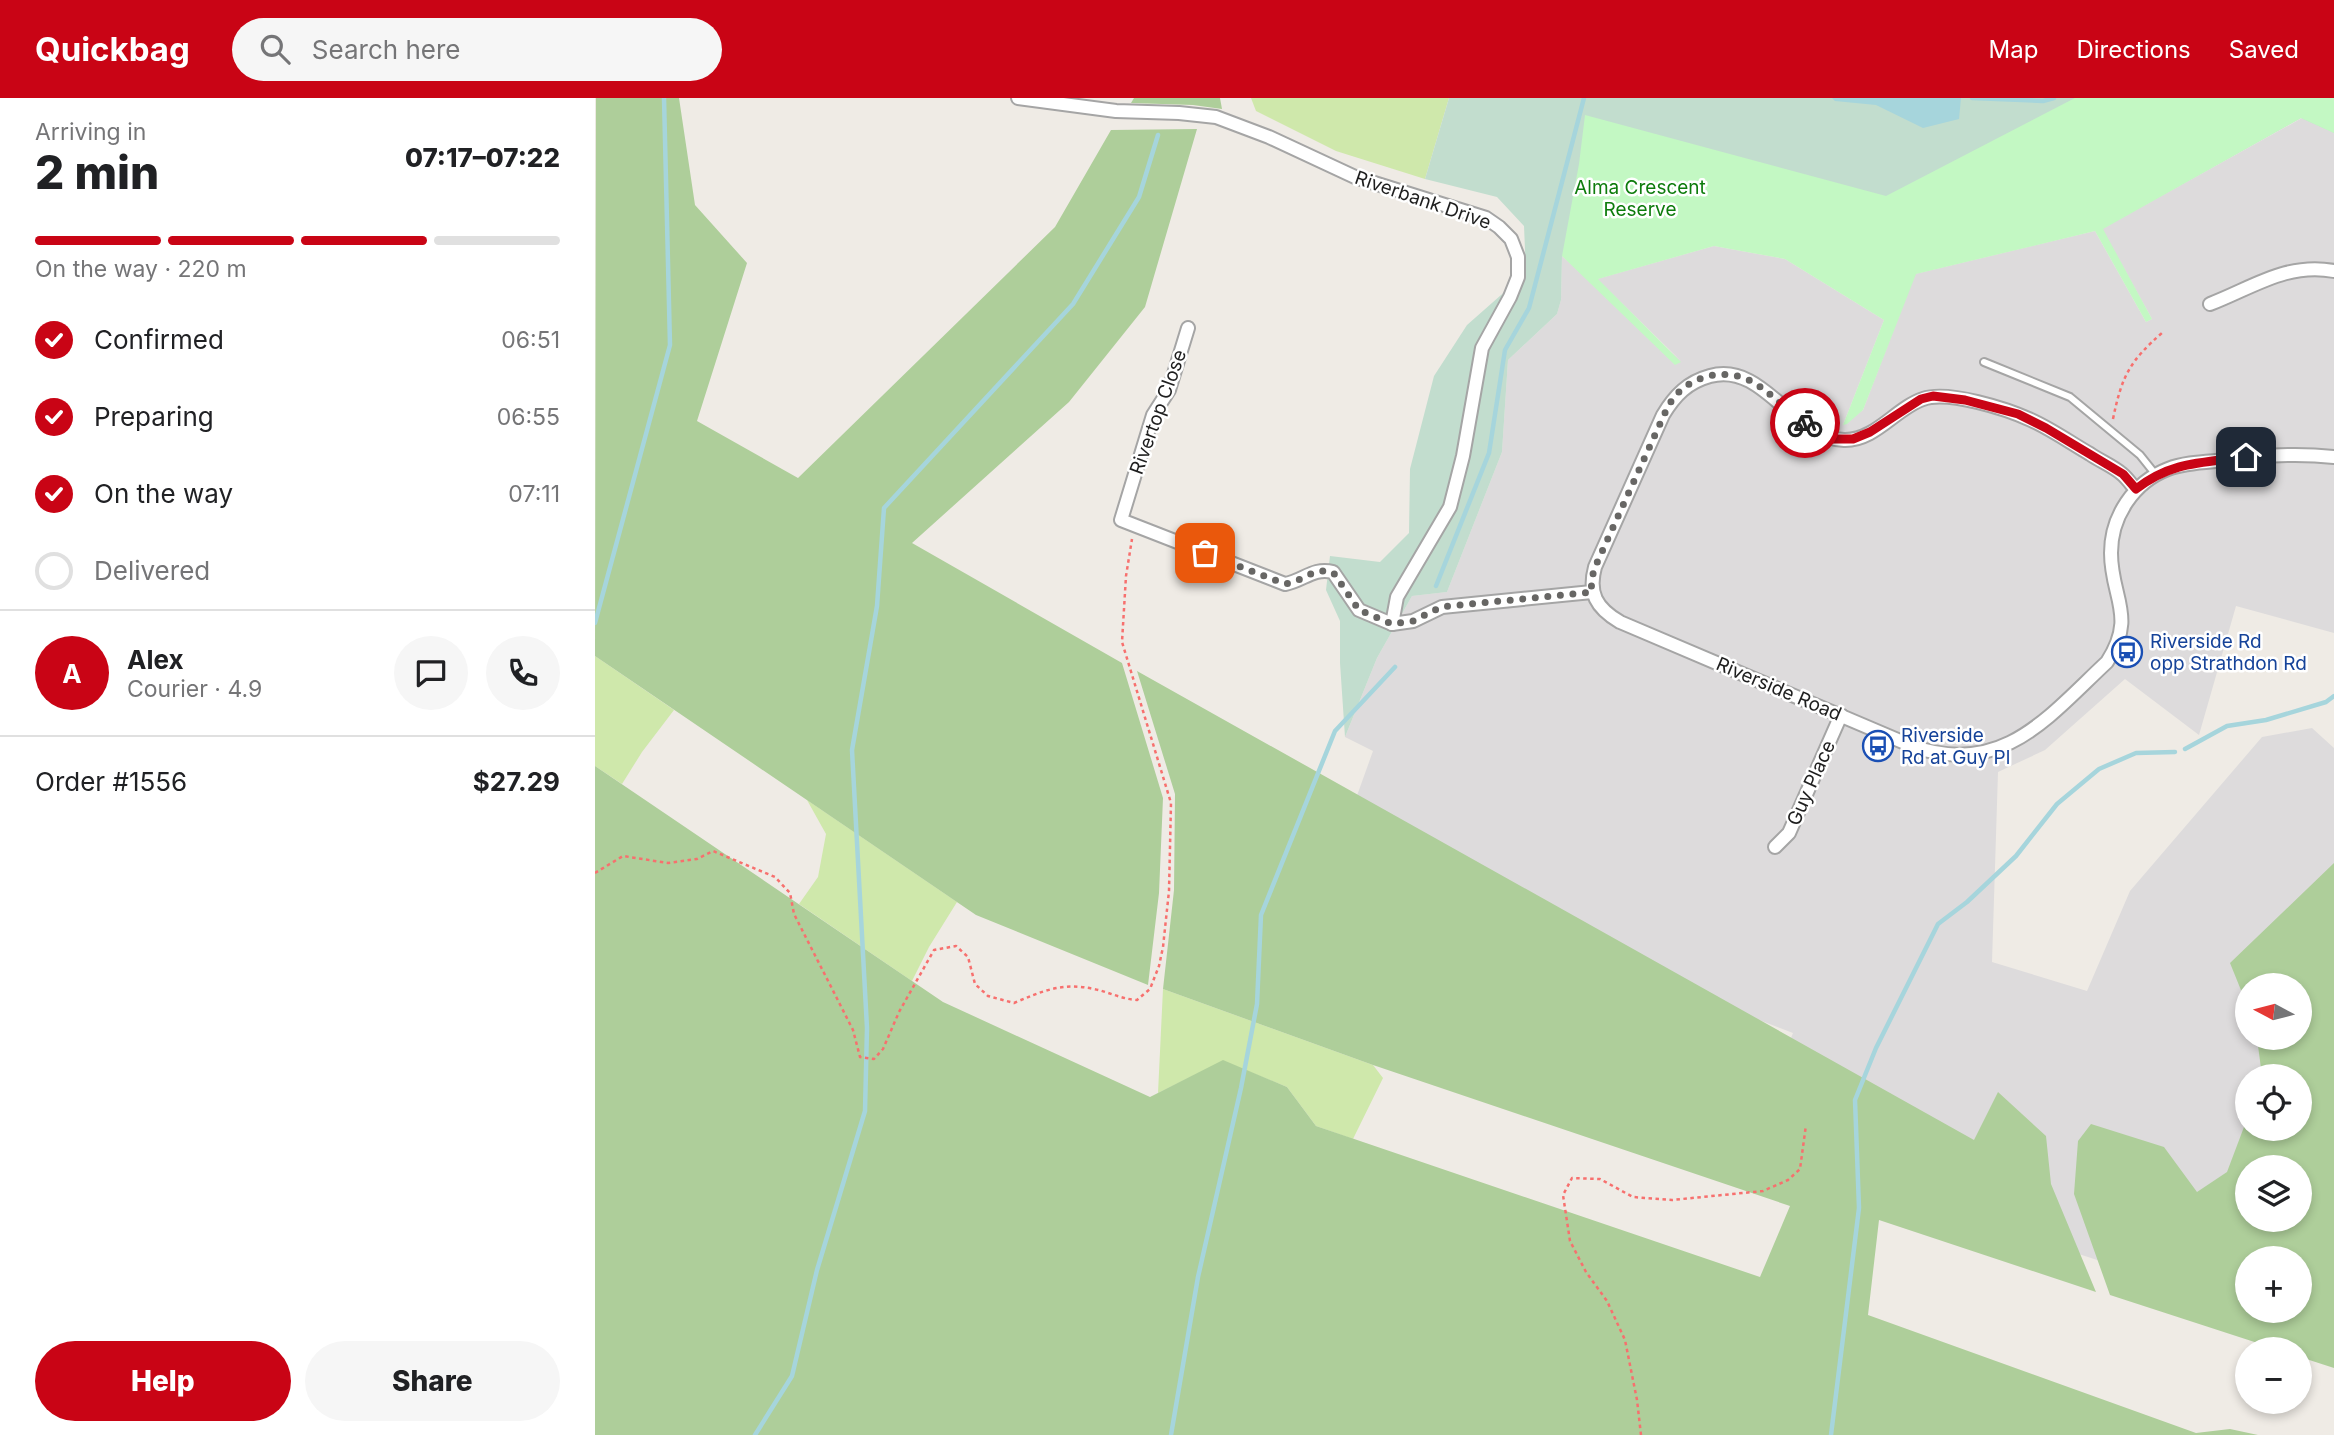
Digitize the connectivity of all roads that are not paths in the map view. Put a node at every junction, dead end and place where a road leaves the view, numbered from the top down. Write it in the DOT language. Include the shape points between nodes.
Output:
graph roads {
  1 [pos="1018,98"];
  2 [pos="2334,271"];
  3 [pos="2210,304"];
  4 [pos="1188,328"];
  5 [pos="1984,362"];
  6 [pos="2334,457"];
  7 [pos="2156,475"];
  8 [pos="2136,489"];
  9 [pos="1592,592"];
  10 [pos="1392,624"];
  11 [pos="1841,715"];
  12 [pos="1775,847"];
  1 -- 10 [label="street, Riverbank Drive" via="1116,111 1216,117 1355,177 1486,218 1511,239 1518,257 1518,277 1482,348 1450,507 1397,597"];
  2 -- 3 [label="street" via="2294,270"];
  4 -- 10 [label="street, Rivertop Close" via="1169,390 1153,415 1121,520 1285,584 1318,570 1333,572 1359,610"];
  5 -- 7 [label="lane" via="2059,391 2082,405 2140,455"];
  6 -- 7 [label="street, Riverside Road" via="2275,454 2178,466"];
  7 -- 8 [label="street, Riverside Road"];
  8 -- 9 [label="street" via="2123,474 2046,428 2003,410 1933,396 1870,432 1843,440 1819,432 1750,381 1735,374 1716,374 1686,386 1674,397 1595,567"];
  8 -- 11 [label="street, Riverside Road" via="2121,513 2111,552 2123,619 2114,650 2107,662 2027,734 1998,749 1944,754 1912,746"];
  9 -- 10 [label="street" via="1441,607 1413,621"];
  9 -- 11 [label="street, Riverside Road" via="1609,616 1620,622"];
  11 -- 12 [label="street, Guy Place" via="1790,833"];
}
